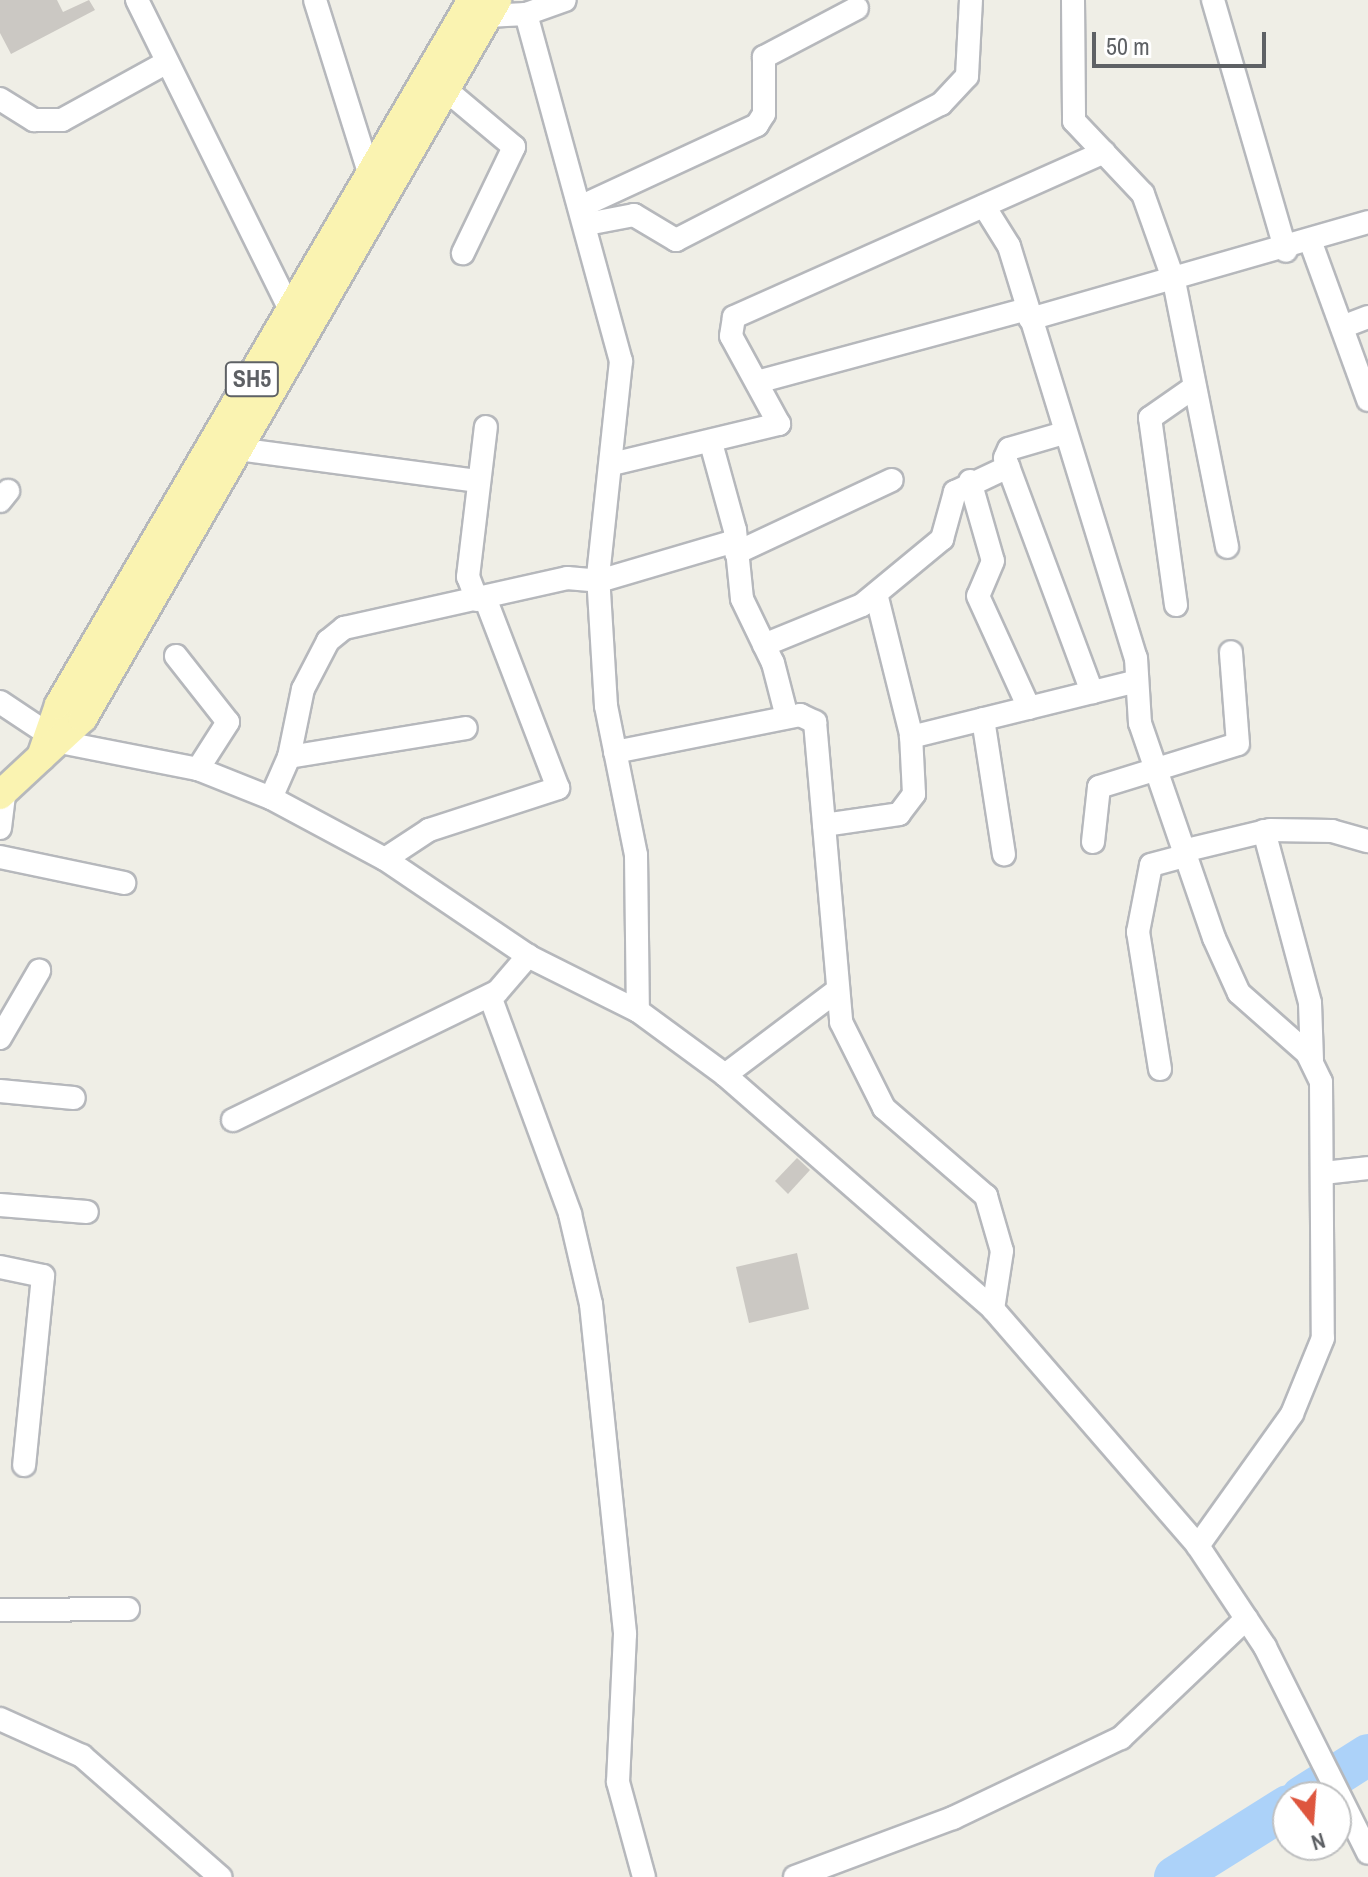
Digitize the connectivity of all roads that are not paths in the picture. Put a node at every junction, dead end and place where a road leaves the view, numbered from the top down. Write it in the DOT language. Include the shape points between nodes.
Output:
graph roads {
  1 [pos="137,0"];
  2 [pos="315,0"];
  3 [pos="565,0"];
  4 [pos="971,0"];
  5 [pos="1073,0"];
  6 [pos="1213,0"];
  7 [pos="486,5"];
  8 [pos="857,8"];
  9 [pos="526,14"];
  10 [pos="167,62"];
  11 [pos="445,89"];
  12 [pos="2,106"];
  13 [pos="1104,152"];
  14 [pos="370,175"];
  15 [pos="984,206"];
  16 [pos="585,215"];
  17 [pos="1368,222"];
  18 [pos="1311,243"];
  19 [pos="1286,251"];
  20 [pos="463,253"];
  21 [pos="1176,296"];
  22 [pos="1028,314"];
  23 [pos="1368,317"];
  24 [pos="296,323"];
  25 [pos="1342,327"];
  26 [pos="757,382"];
  27 [pos="1193,388"];
  28 [pos="1368,400"];
  29 [pos="486,427"];
  30 [pos="1064,433"];
  31 [pos="711,443"];
  32 [pos="238,449"];
  33 [pos="612,464"];
  34 [pos="1008,467"];
  35 [pos="892,480"];
  36 [pos="479,481"];
  37 [pos="970,481"];
  38 [pos="735,547"];
  39 [pos="1227,547"];
  40 [pos="598,573"];
  41 [pos="876,594"];
  42 [pos="481,599"];
  43 [pos="1176,605"];
  44 [pos="764,645"];
  45 [pos="1231,652"];
  46 [pos="176,656"];
  47 [pos="1134,682"];
  48 [pos="1092,692"];
  49 [pos="0,702"];
  50 [pos="1029,708"];
  51 [pos="787,717"];
  52 [pos="983,719"];
  53 [pos="466,728"];
  54 [pos="911,737"];
  55 [pos="50,746"];
  56 [pos="615,752"];
  57 [pos="289,757"];
  58 [pos="198,769"];
  59 [pos="1159,770"];
  60 [pos="2,794"];
  61 [pos="271,798"];
  62 [pos="824,825"];
  63 [pos="0,828"];
  64 [pos="1264,831"];
  65 [pos="1368,841"];
  66 [pos="1093,842"];
  67 [pos="1188,852"];
  68 [pos="1004,854"];
  69 [pos="0,857"];
  70 [pos="385,859"];
  71 [pos="124,883"];
  72 [pos="528,956"];
  73 [pos="39,971"];
  74 [pos="838,990"];
  75 [pos="490,996"];
  76 [pos="638,1011"];
  77 [pos="0,1038"];
  78 [pos="1312,1060"];
  79 [pos="1160,1069"];
  80 [pos="725,1075"];
  81 [pos="0,1091"];
  82 [pos="74,1098"];
  83 [pos="233,1120"];
  84 [pos="1368,1168"];
  85 [pos="1323,1173"];
  86 [pos="0,1205"];
  87 [pos="87,1212"];
  88 [pos="0,1267"];
  89 [pos="993,1309"];
  90 [pos="24,1465"];
  91 [pos="1198,1546"];
  92 [pos="128,1609"];
  93 [pos="0,1610"];
  94 [pos="1246,1619"];
  95 [pos="0,1719"];
  96 [pos="1368,1853"];
  97 [pos="220,1877"];
  98 [pos="644,1877"];
  99 [pos="795,1877"];
  1 -- 10 [label="street"];
  2 -- 14 [label="street"];
  3 -- 9 [label="street"];
  4 -- 16 [label="street" via="967,76 941,104 676,240 634,215"];
  5 -- 13 [label="street" via="1074,121"];
  6 -- 19 [label="street"];
  7 -- 9 [label="street"];
  7 -- 11 [label="main road, SH5"];
  7 -- 14 [label="main road, SH5"];
  8 -- 16 [label="street" via="764,57 764,114 757,125"];
  9 -- 16 [label="street"];
  10 -- 12 [label="street" via="62,120 34,120"];
  10 -- 24 [label="street"];
  11 -- 20 [label="street" via="513,141"];
  11 -- 24 [label="main road, SH5"];
  13 -- 15 [label="street"];
  13 -- 21 [label="street" via="1137,184"];
  14 -- 24 [label="main road, SH5"];
  15 -- 22 [label="street" via="1009,246"];
  15 -- 26 [label="street" via="734,317 731,336"];
  16 -- 33 [label="street" via="621,361"];
  17 -- 18 [label="street"];
  18 -- 19 [label="street"];
  18 -- 25 [label="street"];
  19 -- 21 [label="street"];
  21 -- 22 [label="street"];
  21 -- 27 [label="street"];
  22 -- 26 [label="street"];
  22 -- 30 [label="street"];
  23 -- 25 [label="street"];
  24 -- 32 [label="main road, SH5"];
  24 -- 55 [label="main road, SH5" via="59,705"];
  25 -- 28 [label="street"];
  26 -- 31 [label="street" via="779,424"];
  27 -- 39 [label="street"];
  27 -- 43 [label="street" via="1150,418"];
  29 -- 36 [label="street"];
  30 -- 34 [label="street" via="1009,449"];
  30 -- 47 [label="street" via="1136,658"];
  31 -- 33 [label="street"];
  31 -- 38 [label="street"];
  32 -- 36 [label="street"];
  32 -- 55 [label="main road, SH5" via="83,718"];
  33 -- 40 [label="street"];
  34 -- 37 [label="street"];
  34 -- 48 [label="street"];
  35 -- 38 [label="street"];
  36 -- 42 [label="street" via="468,577"];
  37 -- 41 [label="street" via="955,492 942,539"];
  37 -- 50 [label="street" via="993,561 980,604"];
  38 -- 40 [label="street"];
  38 -- 44 [label="street" via="742,599"];
  40 -- 42 [label="street"];
  40 -- 56 [label="street"];
  41 -- 44 [label="street"];
  41 -- 54 [label="street"];
  42 -- 57 [label="street" via="363,622 328,641 303,689"];
  42 -- 70 [label="street" via="558,788 429,830"];
  44 -- 51 [label="street"];
  45 -- 59 [label="street" via="1238,744"];
  46 -- 58 [label="street" via="228,722"];
  47 -- 48 [label="street"];
  47 -- 59 [label="street"];
  48 -- 50 [label="street"];
  49 -- 55 [label="street"];
  50 -- 52 [label="street"];
  51 -- 56 [label="street"];
  51 -- 62 [label="street" via="815,722"];
  52 -- 54 [label="street"];
  52 -- 68 [label="street"];
  53 -- 57 [label="street"];
  54 -- 62 [label="street" via="914,794 906,810"];
  55 -- 58 [label="street"];
  55 -- 60 [label="main road, SH5"];
  56 -- 76 [label="street" via="636,855"];
  57 -- 61 [label="street"];
  58 -- 61 [label="street"];
  59 -- 66 [label="street" via="1099,787"];
  59 -- 67 [label="street"];
  60 -- 63 [label="street"];
  61 -- 70 [label="street"];
  62 -- 74 [label="street"];
  64 -- 65 [label="street" via="1332,831"];
  64 -- 67 [label="street"];
  64 -- 78 [label="street" via="1310,1003"];
  67 -- 78 [label="street" via="1239,993"];
  67 -- 79 [label="street" via="1151,865 1138,932"];
  69 -- 71 [label="street"];
  70 -- 72 [label="street"];
  72 -- 75 [label="street" via="517,978"];
  72 -- 76 [label="street"];
  73 -- 77 [label="street"];
  74 -- 80 [label="street"];
  74 -- 89 [label="street" via="849,1046 884,1108 986,1196 1002,1251"];
  75 -- 83 [label="street"];
  75 -- 98 [label="street" via="570,1214 591,1304 625,1634 618,1782"];
  76 -- 80 [label="street"];
  78 -- 85 [label="street" via="1321,1082"];
  80 -- 89 [label="street"];
  81 -- 82 [label="street"];
  84 -- 85 [label="street"];
  85 -- 91 [label="street" via="1323,1338 1314,1372"];
  86 -- 87 [label="street"];
  88 -- 90 [label="street" via="43,1276"];
  89 -- 91 [label="street"];
  91 -- 94 [label="street"];
  92 -- 93 [label="street"];
  94 -- 96 [label="street"];
  94 -- 99 [label="street" via="1121,1738 953,1818"];
  95 -- 97 [label="street" via="82,1756"];
}
